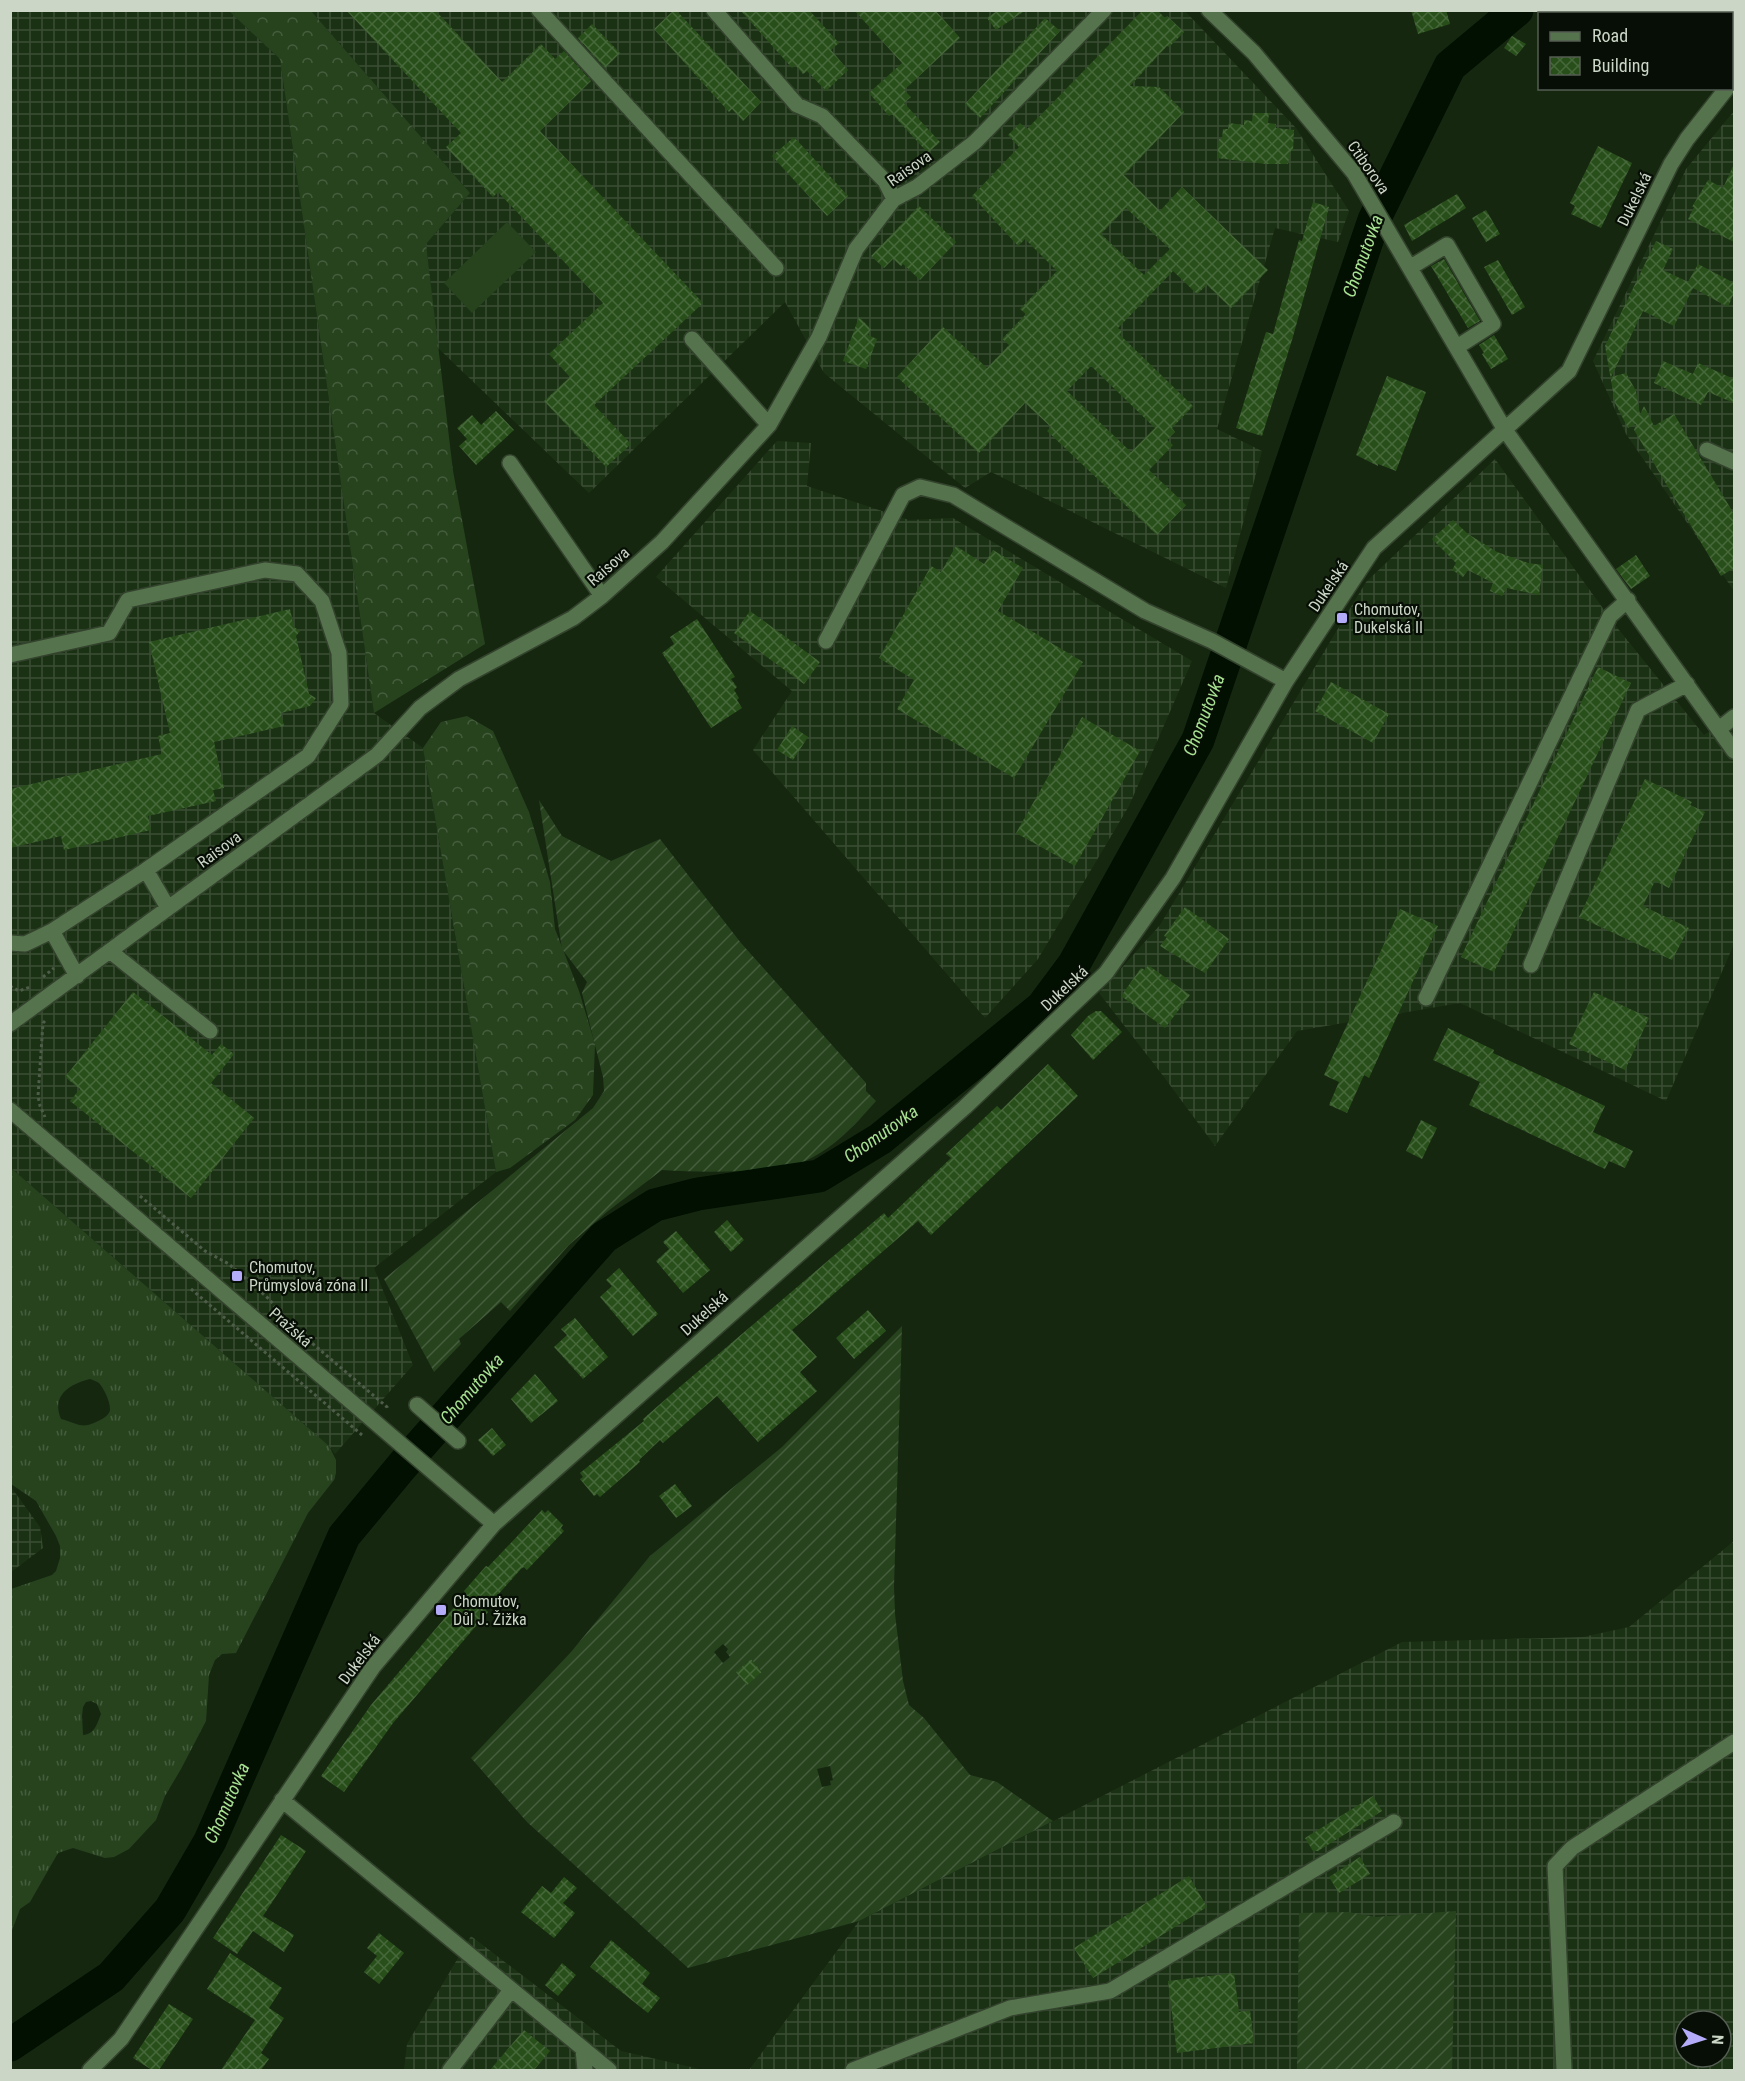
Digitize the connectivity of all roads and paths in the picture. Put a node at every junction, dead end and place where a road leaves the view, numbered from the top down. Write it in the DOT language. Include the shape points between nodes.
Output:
graph roads {
  1 [pos="539,10"];
  2 [pos="714,10"];
  3 [pos="1104,10"];
  4 [pos="1209,10"];
  5 [pos="1725,90"];
  6 [pos="894,199"];
  7 [pos="1411,267"];
  8 [pos="776,268"];
  9 [pos="692,339"];
  10 [pos="1457,347"];
  11 [pos="769,425"];
  12 [pos="1504,430"];
  13 [pos="1707,450"];
  14 [pos="1734,462"];
  15 [pos="510,463"];
  16 [pos="602,596"];
  17 [pos="1628,600"];
  18 [pos="826,641"];
  19 [pos="10,655"];
  20 [pos="1286,681"];
  21 [pos="1687,684"];
  22 [pos="1734,717"];
  23 [pos="1719,729"];
  24 [pos="1734,751"];
  25 [pos="146,870"];
  26 [pos="168,908"];
  27 [pos="52,931"];
  28 [pos="10,943"];
  29 [pos="111,952"];
  30 [pos="67,958"];
  31 [pos="1531,965"];
  32 [pos="77,976"];
  33 [pos="40,979"];
  34 [pos="10,986"];
  35 [pos="31,986"];
  36 [pos="1426,998"];
  37 [pos="47,1018"];
  38 [pos="10,1024"];
  39 [pos="210,1031"];
  40 [pos="10,1110"];
  41 [pos="46,1118"];
  42 [pos="134,1192"];
  43 [pos="417,1405"];
  44 [pos="388,1412"];
  45 [pos="458,1441"];
  46 [pos="494,1524"];
  47 [pos="1734,1742"];
  48 [pos="282,1800"];
  49 [pos="1394,1822"];
  50 [pos="511,1990"];
  51 [pos="582,2049"];
  52 [pos="90,2070"];
  53 [pos="450,2070"];
  54 [pos="585,2070"];
  55 [pos="609,2070"];
  56 [pos="853,2070"];
  57 [pos="1563,2070"];
  1 -- 8 [label="street"];
  2 -- 6 [label="street" via="797,105 822,116 885,181"];
  3 -- 6 [label="street, Raisova" via="975,142"];
  4 -- 7 [label="street, Ctiborova" via="1254,53 1354,172"];
  5 -- 12 [label="street, Dukelská" via="1671,164 1569,371"];
  6 -- 11 [label="street, Raisova" via="856,249 819,338"];
  7 -- 10 [label="street, Ctiborova"];
  7 -- 10 [label="street" via="1447,245 1482,304 1493,324"];
  9 -- 11 [label="street"];
  10 -- 12 [label="street, Ctiborova"];
  11 -- 16 [label="street, Raisova" via="662,542"];
  12 -- 17 [label="street, Ctiborova"];
  12 -- 20 [label="street, Dukelská" via="1374,548"];
  13 -- 14 [label="street"];
  15 -- 16 [label="street"];
  16 -- 26 [label="street, Raisova" via="573,618 459,679 420,708 377,755"];
  17 -- 21 [label="street, Ctiborova"];
  17 -- 36 [label="street" via="1610,616"];
  18 -- 20 [label="street" via="903,495 920,487 953,495 1145,611"];
  19 -- 25 [label="street" via="109,633 128,600 265,570 297,574 322,601 339,653 341,704 308,756"];
  20 -- 46 [label="street, Dukelská" via="1173,878 1106,973 965,1107"];
  21 -- 23 [label="street, Ctiborova"];
  21 -- 31 [label="street" via="1638,710"];
  22 -- 23 [label="street"];
  23 -- 24 [label="street, Ctiborova"];
  25 -- 26 [label="street"];
  25 -- 27 [label="street"];
  26 -- 29 [label="street, Raisova"];
  27 -- 28 [label="street" via="25,944"];
  27 -- 30 [label="street"];
  29 -- 32 [label="street, Raisova"];
  29 -- 39 [label="street"];
  30 -- 32 [label="street"];
  30 -- 33 [label="path"];
  32 -- 38 [label="street, Raisova"];
  34 -- 35 [label="path" via="19,991"];
  37 -- 41 [label="path" via="43,1023 38,1096"];
  40 -- 46 [label="street, Pražská"];
  42 -- 44 [label="path" via="205,1251 229,1263 270,1300 286,1321 387,1407"];
  43 -- 45 [label="street"];
  46 -- 48 [label="street, Dukelská" via="373,1667"];
  47 -- 57 [label="street" via="1572,1848 1555,1866"];
  48 -- 50 [label="street"];
  48 -- 52 [label="street, Dukelská" via="121,2039"];
  49 -- 56 [label="street" via="1110,1991 1010,2008"];
  50 -- 51 [label="street"];
  50 -- 53 [label="street"];
  51 -- 54 [label="street"];
  51 -- 55 [label="street"];
}
